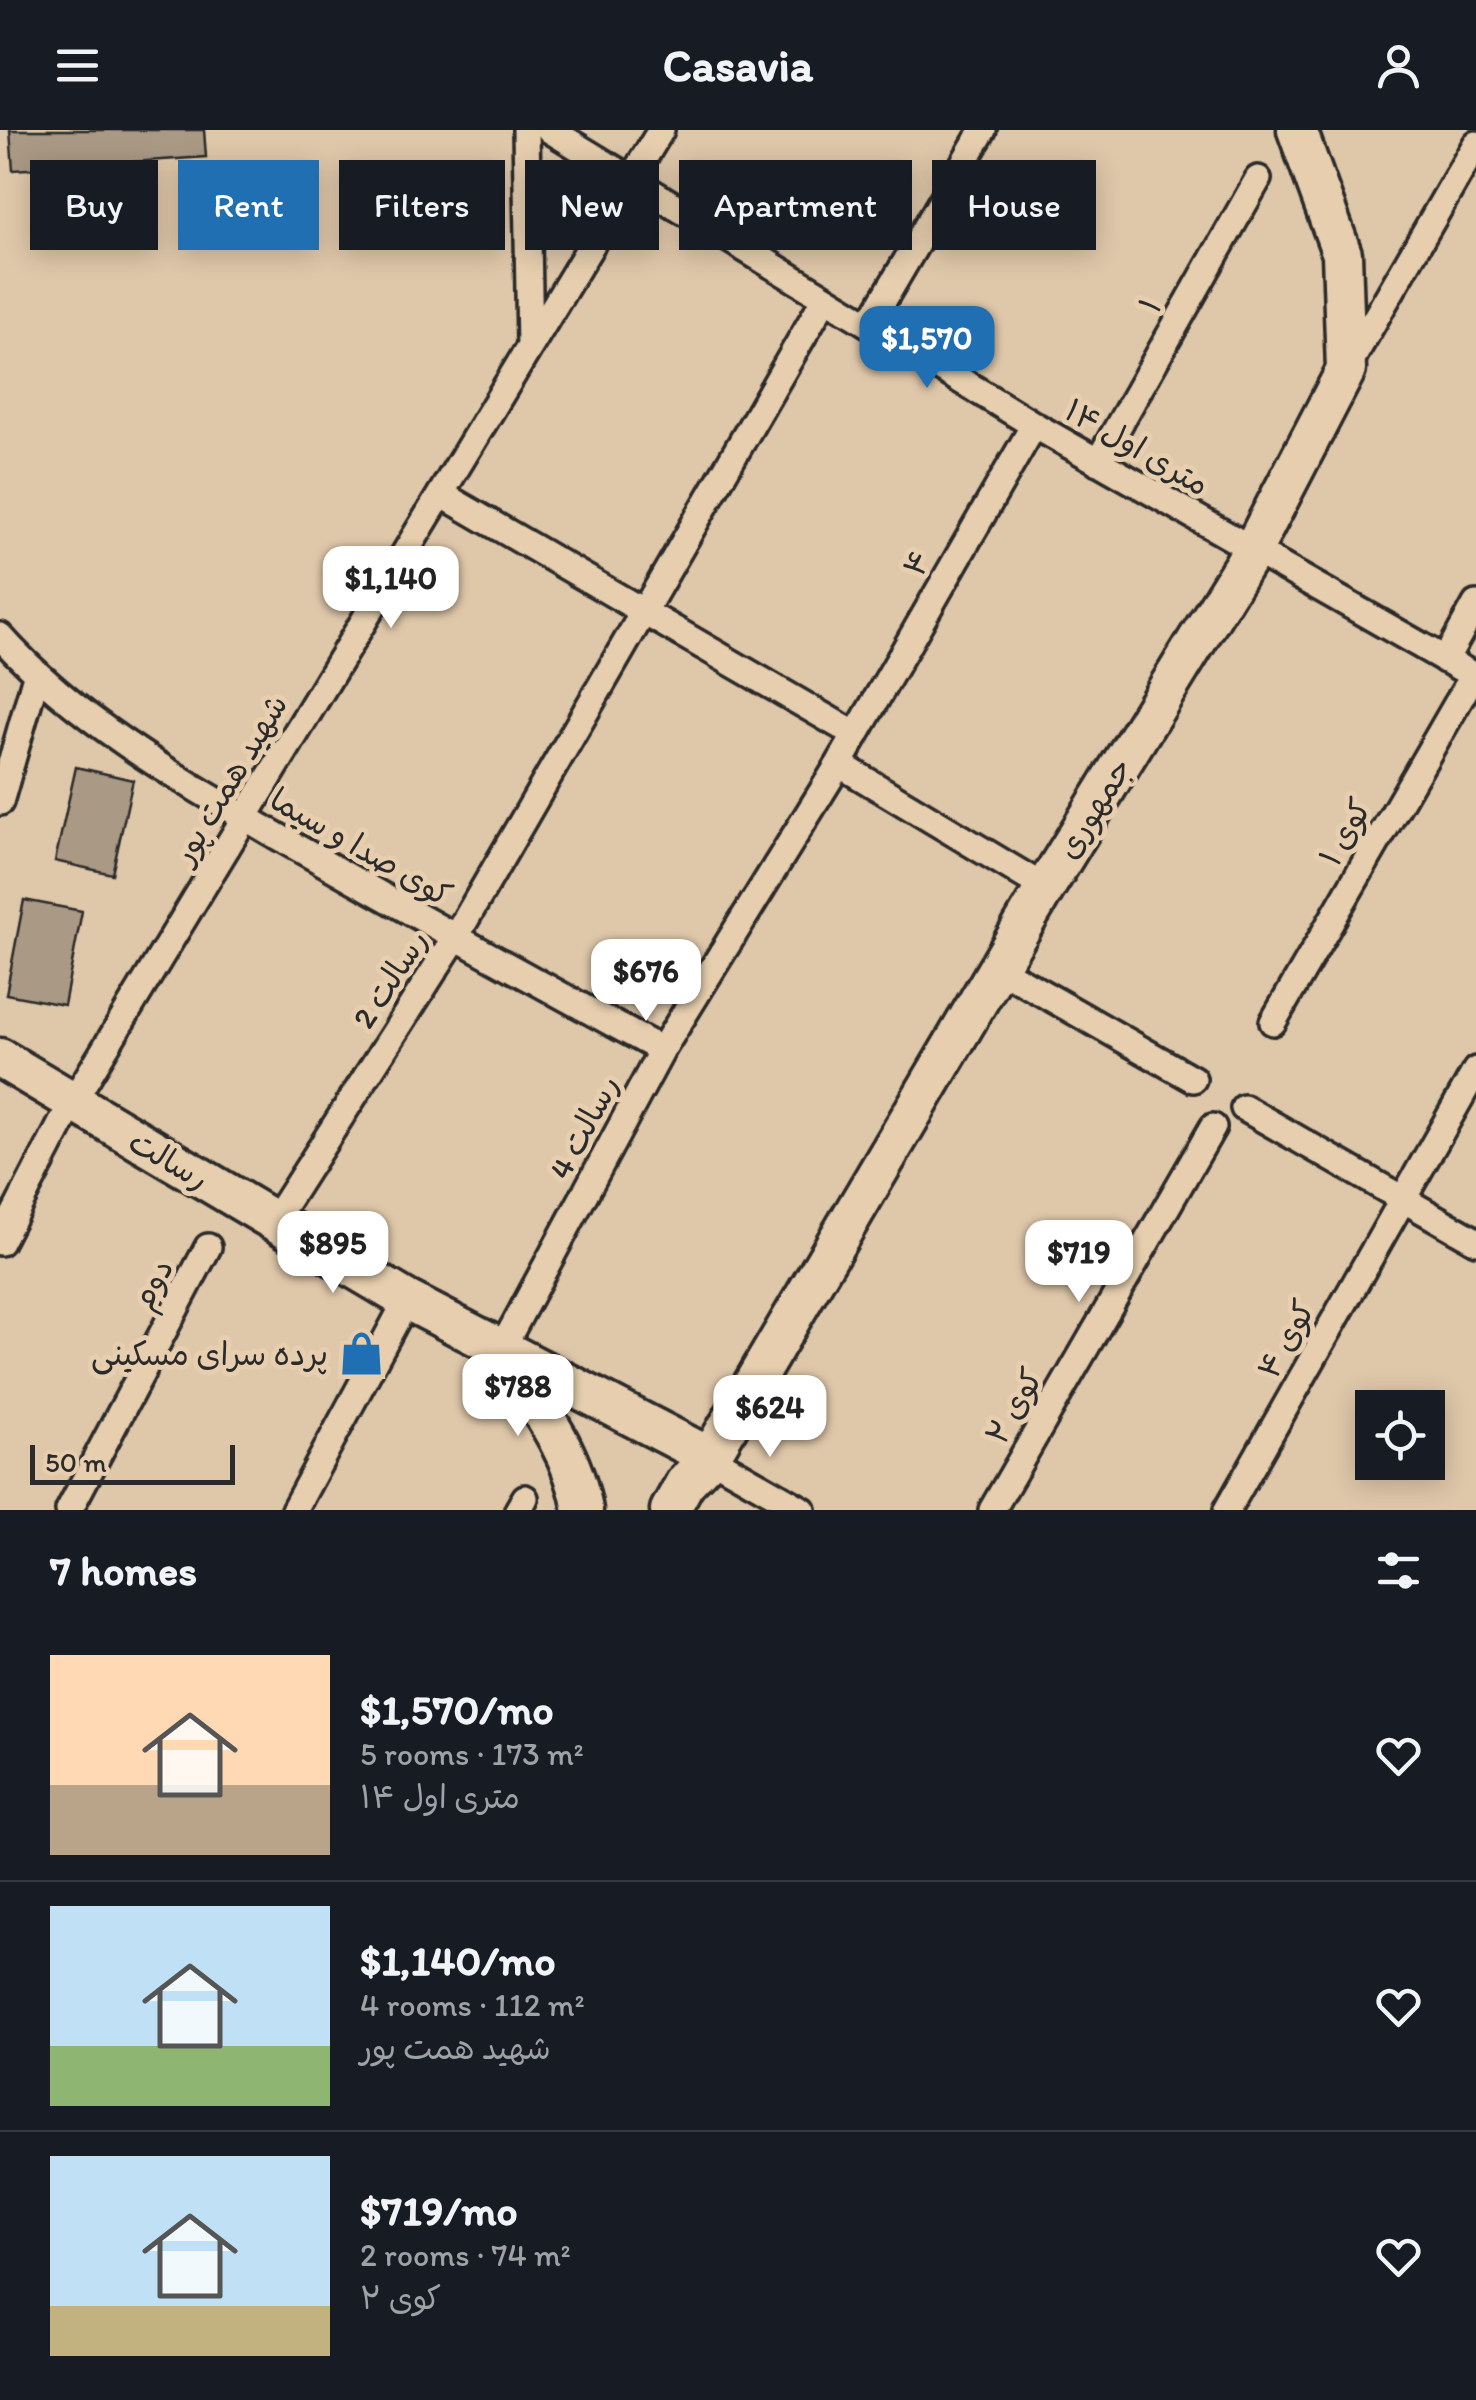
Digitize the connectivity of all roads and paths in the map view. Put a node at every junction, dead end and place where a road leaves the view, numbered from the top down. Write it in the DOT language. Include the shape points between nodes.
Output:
graph roads {
  1 [pos="526,130"];
  2 [pos="550,130"];
  3 [pos="661,130"];
  4 [pos="983,130"];
  5 [pos="1296,130"];
  6 [pos="1476,144"];
  7 [pos="596,160"];
  8 [pos="643,160"];
  9 [pos="1258,179"];
  10 [pos="659,199"];
  11 [pos="589,250"];
  12 [pos="824,298"];
  13 [pos="870,323"];
  14 [pos="530,346"];
  15 [pos="1346,370"];
  16 [pos="1034,425"];
  17 [pos="1098,462"];
  18 [pos="442,494"];
  19 [pos="1252,552"];
  20 [pos="1476,604"];
  21 [pos="643,611"];
  22 [pos="0,636"];
  23 [pos="1445,660"];
  24 [pos="36,676"];
  25 [pos="1474,676"];
  26 [pos="856,734"];
  27 [pos="839,764"];
  28 [pos="1,786"];
  29 [pos="245,817"];
  30 [pos="1046,888"];
  31 [pos="455,938"];
  32 [pos="1000,968"];
  33 [pos="1273,1022"];
  34 [pos="662,1050"];
  35 [pos="0,1058"];
  36 [pos="1476,1070"];
  37 [pos="1193,1080"];
  38 [pos="72,1103"];
  39 [pos="1244,1108"];
  40 [pos="1213,1126"];
  41 [pos="1400,1199"];
  42 [pos="274,1221"];
  43 [pos="1476,1241"];
  44 [pos="0,1242"];
  45 [pos="208,1246"];
  46 [pos="407,1300"];
  47 [pos="501,1350"];
  48 [pos="710,1457"];
  49 [pos="69,1510"];
  50 [pos="294,1510"];
  51 [pos="583,1510"];
  52 [pos="670,1510"];
  53 [pos="698,1510"];
  54 [pos="803,1510"];
  55 [pos="992,1510"];
  56 [pos="1227,1510"];
  1 -- 14 [label="street"];
  2 -- 7 [label="street, ۱۴ متری اول"];
  3 -- 8 [label="street, شهید همت پور"];
  4 -- 13 [label="street"];
  5 -- 15 [label="main road, جمهوری" via="1342,254"];
  6 -- 15 [label="street"];
  9 -- 17 [label="street, ۱"];
  10 -- 12 [label="street, ۱۴ متری اول"];
  11 -- 14 [label="street, شهید همت پور"];
  12 -- 13 [label="street, ۱۴ متری اول"];
  12 -- 21 [label="street, رسالت 2"];
  13 -- 16 [label="street, ۱۴ متری اول"];
  14 -- 18 [label="street, شهید همت پور"];
  15 -- 19 [label="main road, جمهوری"];
  16 -- 17 [label="street, ۱۴ متری اول"];
  16 -- 26 [label="street, ۴"];
  17 -- 19 [label="street, ۱۴ متری اول"];
  18 -- 21 [label="street"];
  18 -- 29 [label="street, شهید همت پور"];
  19 -- 23 [label="street, ۱۴ متری اول"];
  19 -- 30 [label="main road, جمهوری"];
  20 -- 23 [label="street"];
  21 -- 26 [label="street"];
  21 -- 31 [label="street, رسالت 2"];
  22 -- 24 [label="street, کوی صدا و سیما"];
  23 -- 25 [label="street, ۱۴ متری اول"];
  24 -- 28 [label="street"];
  24 -- 29 [label="street, کوی صدا و سیما" via="132,750"];
  25 -- 33 [label="street, کوی ۱"];
  26 -- 27 [label="street, رسالت 4"];
  27 -- 30 [label="street"];
  27 -- 34 [label="street, رسالت 4"];
  29 -- 31 [label="street, کوی صدا و سیما"];
  29 -- 38 [label="street, شهید همت پور"];
  30 -- 32 [label="main road, جمهوری"];
  31 -- 34 [label="street, کوی صدا و سیما"];
  31 -- 42 [label="street, رسالت 2"];
  32 -- 37 [label="street"];
  32 -- 48 [label="main road, جمهوری"];
  34 -- 47 [label="street, رسالت 4"];
  35 -- 38 [label="main road, رسالت"];
  36 -- 41 [label="street, کوی ۴"];
  38 -- 42 [label="main road, رسالت"];
  38 -- 44 [label="street, شهید همت پور"];
  39 -- 41 [label="street"];
  40 -- 55 [label="street, کوی ۲"];
  41 -- 43 [label="street"];
  41 -- 56 [label="street, کوی ۴"];
  42 -- 46 [label="main road, رسالت"];
  45 -- 49 [label="street, دوم"];
  46 -- 47 [label="main road, رسالت"];
  46 -- 50 [label="street"];
  47 -- 48 [label="main road, رسالت"];
  47 -- 51 [label="main road" via="561,1443"];
  48 -- 52 [label="main road, جمهوری"];
  48 -- 53 [label="main road, جمهوری"];
  48 -- 54 [label="street"];
}
